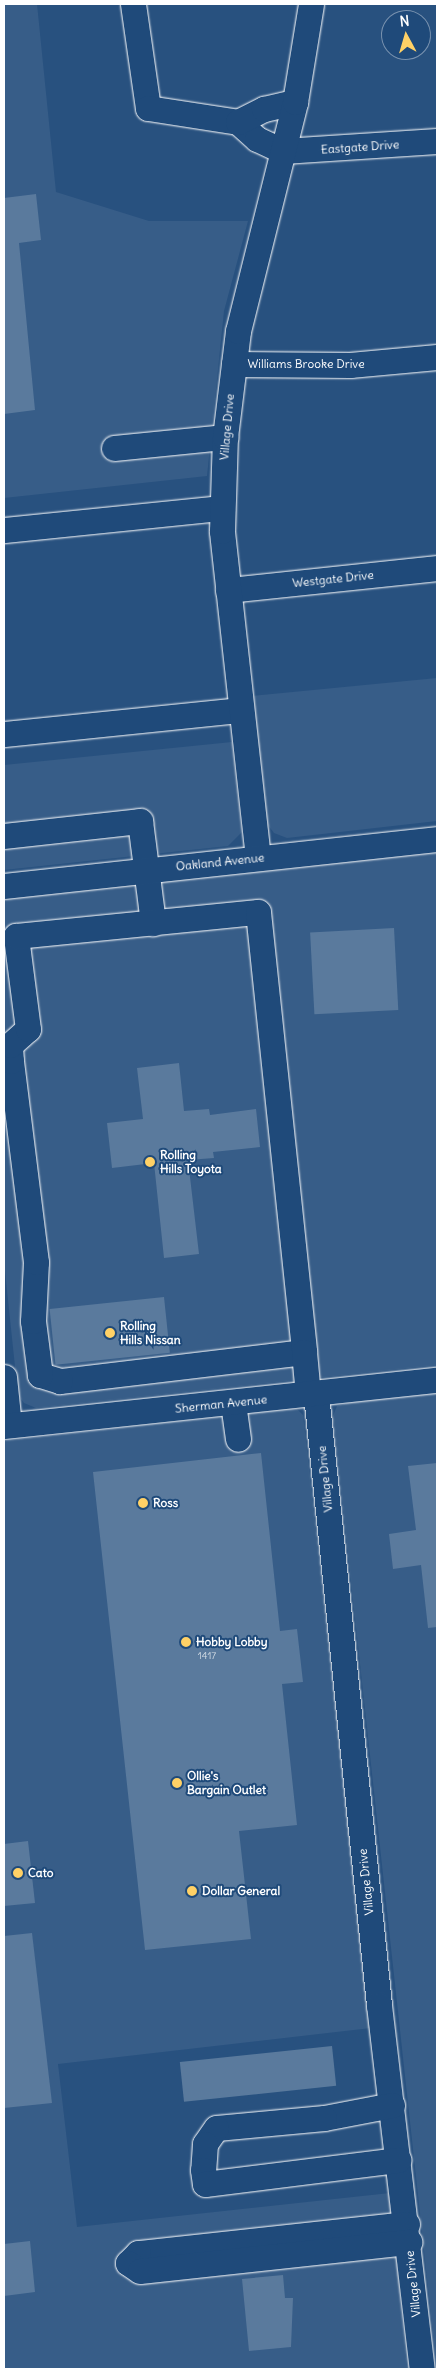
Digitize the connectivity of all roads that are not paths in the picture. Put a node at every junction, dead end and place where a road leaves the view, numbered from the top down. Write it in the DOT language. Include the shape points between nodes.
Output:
graph roads {
  1 [pos="133,4"];
  2 [pos="311,4"];
  3 [pos="295,102"];
  4 [pos="238,122"];
  5 [pos="437,141"];
  6 [pos="283,150"];
  7 [pos="437,357"];
  8 [pos="234,364"];
  9 [pos="225,437"];
  10 [pos="114,448"];
  11 [pos="222,508"];
  12 [pos="4,530"];
  13 [pos="437,568"];
  14 [pos="228,590"];
  15 [pos="241,710"];
  16 [pos="4,734"];
  17 [pos="4,836"];
  18 [pos="437,839"];
  19 [pos="258,858"];
  20 [pos="146,870"];
  21 [pos="4,886"];
  22 [pos="153,922"];
  23 [pos="7,1045"];
  24 [pos="304,1352"];
  25 [pos="4,1377"];
  26 [pos="437,1380"];
  27 [pos="312,1395"];
  28 [pos="233,1403"];
  29 [pos="6,1426"];
  30 [pos="238,1439"];
  31 [pos="392,2105"];
  32 [pos="399,2160"];
  33 [pos="408,2233"];
  34 [pos="422,2369"];
  1 -- 4 [label="street" via="148,108"];
  2 -- 3 [label="street, Village Drive"];
  3 -- 4 [label="street" via="264,109"];
  3 -- 6 [label="street, Village Drive"];
  4 -- 6 [label="street" via="257,139"];
  5 -- 6 [label="street, Eastgate Drive"];
  6 -- 8 [label="street, Village Drive" via="256,248"];
  7 -- 8 [label="street, Williams Brooke Drive" via="350,365"];
  8 -- 9 [label="street, Village Drive"];
  9 -- 10 [label="street"];
  9 -- 11 [label="street, Village Drive"];
  11 -- 12 [label="street"];
  11 -- 14 [label="street, Village Drive"];
  13 -- 14 [label="street, Westgate Drive"];
  14 -- 15 [label="street, Village Drive"];
  15 -- 16 [label="street"];
  15 -- 19 [label="street, Village Drive"];
  17 -- 20 [label="street" via="140,820"];
  18 -- 19 [label="street, Oakland Avenue"];
  19 -- 20 [label="street, Oakland Avenue"];
  20 -- 21 [label="street, Oakland Avenue"];
  20 -- 22 [label="street"];
  22 -- 23 [label="street" via="16,936 28,1029"];
  22 -- 24 [label="street, Village Drive" via="258,912"];
  23 -- 24 [label="street" via="36,1262 33,1321 40,1375 60,1381"];
  24 -- 27 [label="street, Village Drive"];
  25 -- 29 [label="street"];
  26 -- 27 [label="street, Sherman Avenue"];
  27 -- 28 [label="street, Sherman Avenue"];
  27 -- 31 [label="street, Village Drive"];
  28 -- 29 [label="street, Sherman Avenue"];
  28 -- 30 [label="street"];
  31 -- 32 [label="street, Village Drive"];
  31 -- 32 [label="street" via="324,2118 216,2128 205,2144 203,2170 205,2184"];
  32 -- 33 [label="street, Village Drive"];
  33 -- 33 [label="street" via="140,2271 128,2263 138,2254"];
  33 -- 34 [label="street, Village Drive"];
}
